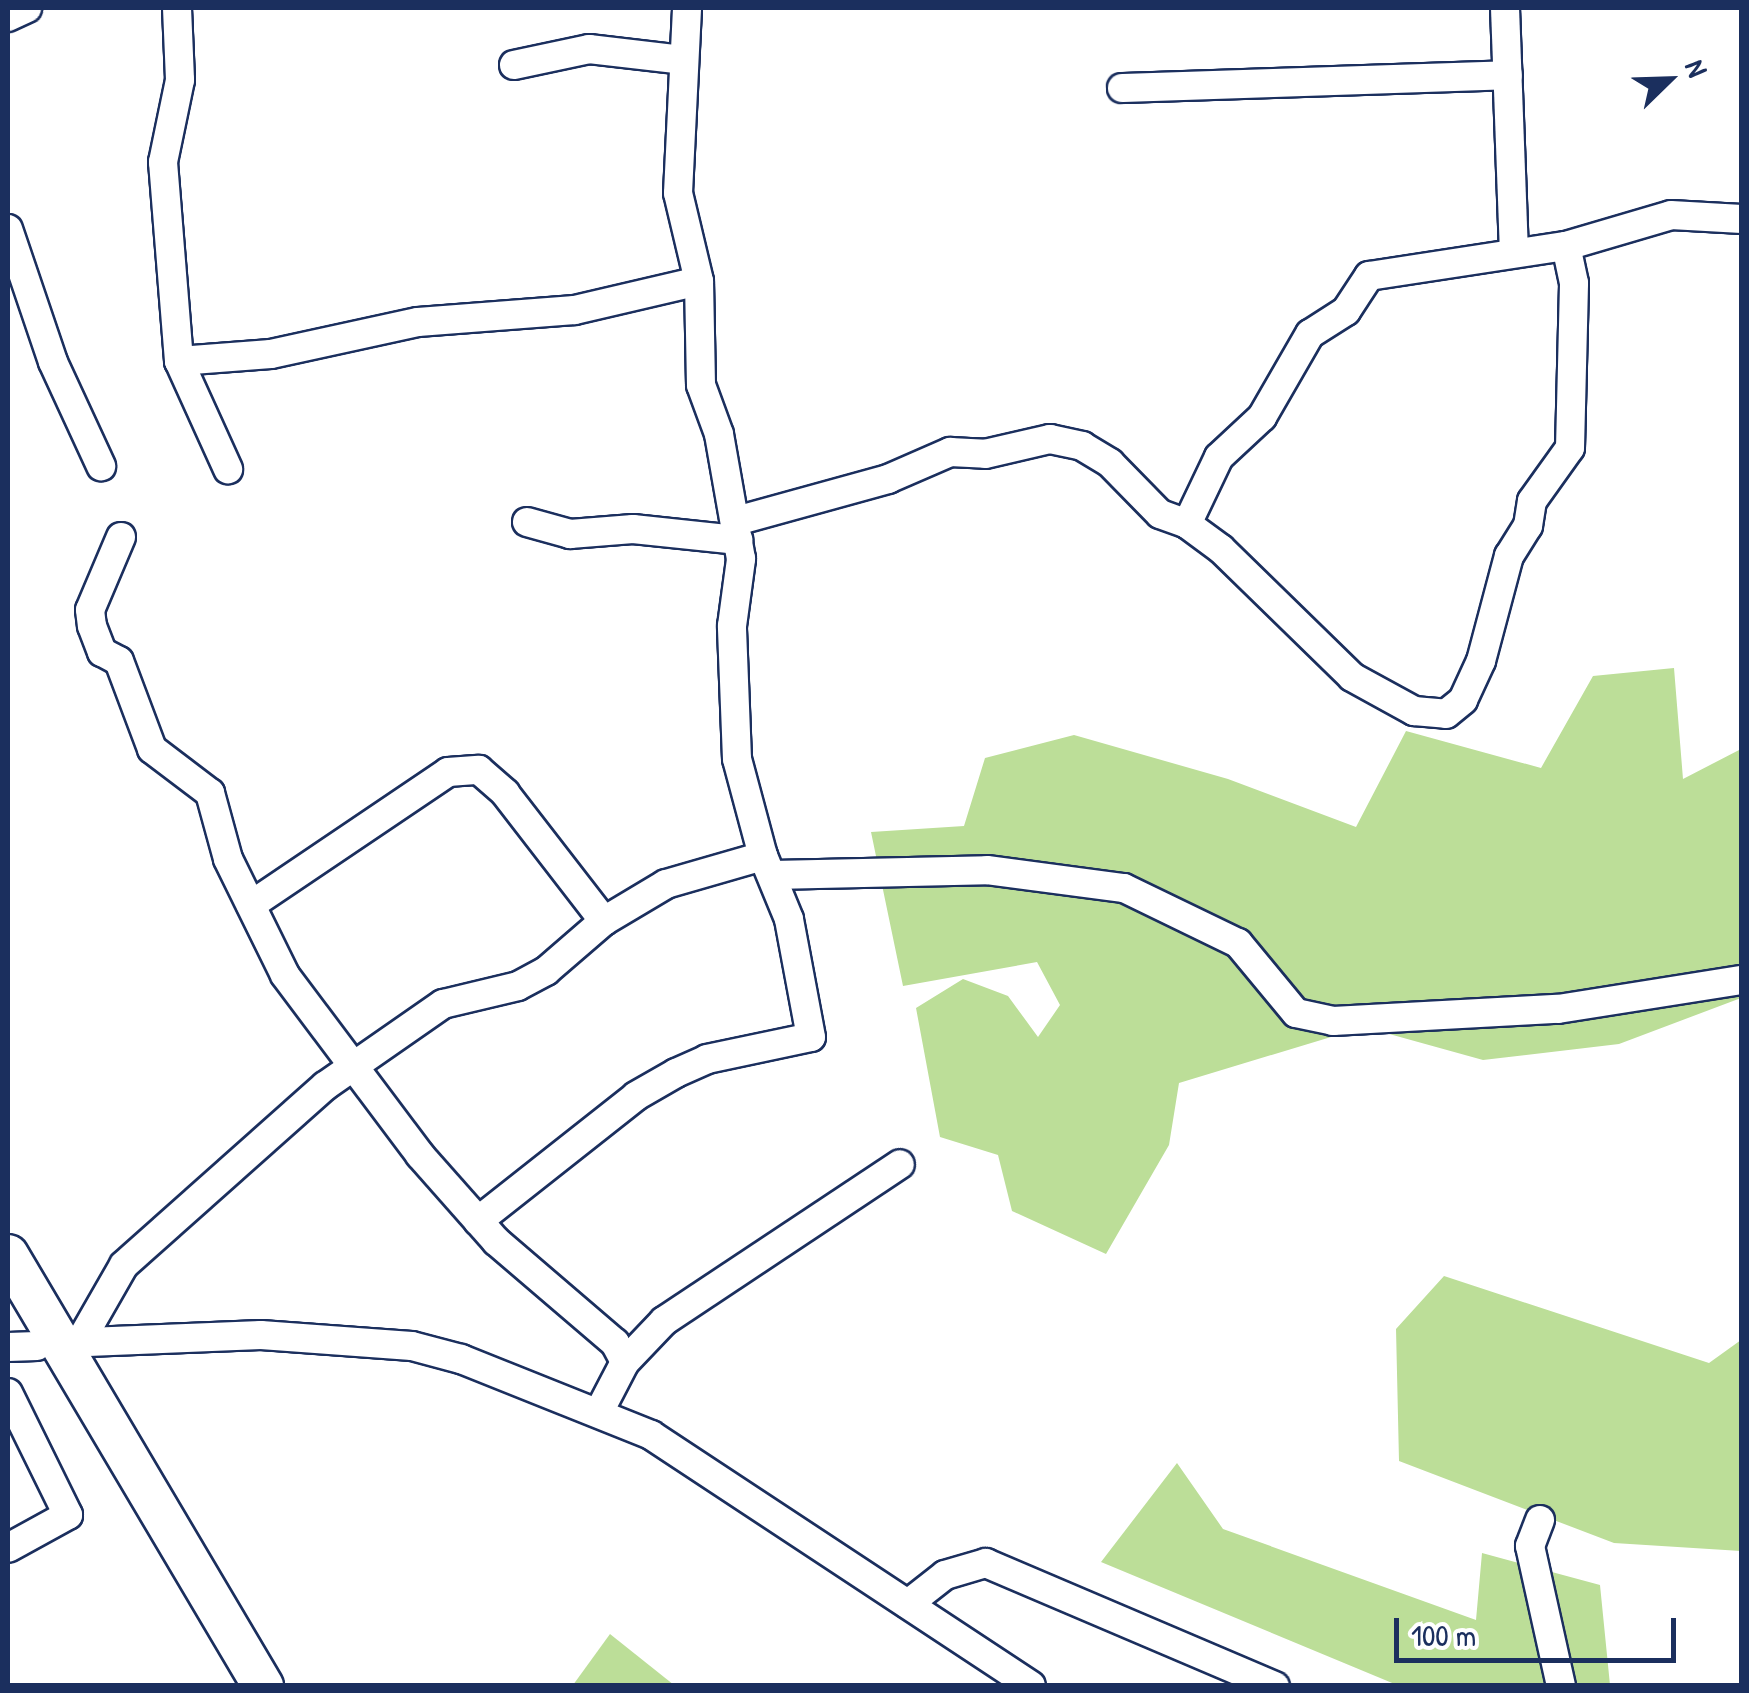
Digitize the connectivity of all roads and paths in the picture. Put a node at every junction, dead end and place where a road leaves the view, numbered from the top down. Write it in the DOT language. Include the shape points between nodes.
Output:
graph roads {
  1 [pos="27,8"];
  2 [pos="177,8"];
  3 [pos="687,8"];
  4 [pos="1505,8"];
  5 [pos="8,16"];
  6 [pos="682,60"];
  7 [pos="514,65"];
  8 [pos="1508,75"];
  9 [pos="1122,88"];
  10 [pos="1742,219"];
  11 [pos="8,229"];
  12 [pos="1566,246"];
  13 [pos="1514,252"];
  14 [pos="698,281"];
  15 [pos="178,361"];
  16 [pos="100,466"];
  17 [pos="228,469"];
  18 [pos="527,522"];
  19 [pos="1187,524"];
  20 [pos="738,531"];
  21 [pos="121,537"];
  22 [pos="768,865"];
  23 [pos="251,906"];
  24 [pos="604,921"];
  25 [pos="1742,980"];
  26 [pos="352,1072"];
  27 [pos="900,1164"];
  28 [pos="478,1221"];
  29 [pos="8,1254"];
  30 [pos="8,1299"];
  31 [pos="47,1344"];
  32 [pos="625,1362"];
  33 [pos="8,1393"];
  34 [pos="600,1410"];
  35 [pos="1540,1520"];
  36 [pos="8,1548"];
  37 [pos="908,1604"];
  38 [pos="1238,1678"];
  39 [pos="235,1686"];
  40 [pos="263,1686"];
  41 [pos="1031,1686"];
  42 [pos="1275,1686"];
  43 [pos="1561,1686"];
  1 -- 5 [label="street"];
  2 -- 15 [label="street" via="180,80 163,162"];
  3 -- 6 [label="street"];
  4 -- 8 [label="street"];
  6 -- 7 [label="street" via="589,49"];
  6 -- 14 [label="street" via="678,192"];
  8 -- 9 [label="street"];
  8 -- 13 [label="street"];
  10 -- 12 [label="street" via="1671,214"];
  11 -- 16 [label="street" via="53,362"];
  12 -- 13 [label="street"];
  12 -- 19 [label="street" via="1574,284 1570,448 1532,500 1528,526 1509,556 1481,661 1463,700 1446,714 1414,711 1352,677"];
  13 -- 19 [label="street" via="1369,276 1346,311 1310,334 1262,417 1219,457"];
  14 -- 15 [label="street" via="575,310 418,322 271,354"];
  14 -- 20 [label="street" via="702,385"];
  15 -- 17 [label="street"];
  18 -- 20 [label="street" via="570,534"];
  19 -- 20 [label="street" via="1160,514 1110,463 1082,446 1050,439 985,454 950,452"];
  20 -- 22 [label="street" via="731,668 737,759"];
  21 -- 23 [label="street" via="90,610 92,626 102,652 119,661 152,750 210,793 228,859"];
  22 -- 24 [label="street" via="666,884"];
  22 -- 25 [label="street" via="986,870 1124,888 1238,943 1296,1013 1333,1022 1575,1007"];
  22 -- 28 [label="street" via="788,918 810,1037 707,1059 676,1073 636,1096"];
  23 -- 24 [label="street" via="448,772 480,770 505,792"];
  23 -- 26 [label="street" via="285,975"];
  24 -- 26 [label="street" via="546,970 518,986 443,1004"];
  26 -- 28 [label="street"];
  26 -- 31 [label="street" via="250,1146"];
  27 -- 32 [label="street" via="698,1294"];
  28 -- 32 [label="street" via="575,1315 615,1344"];
  29 -- 31 [label="highway"];
  30 -- 31 [label="highway"];
  31 -- 34 [label="street" via="261,1335 412,1346"];
  31 -- 39 [label="highway"];
  31 -- 40 [label="highway"];
  32 -- 34 [label="street"];
  33 -- 36 [label="street" via="68,1515"];
  34 -- 37 [label="street" via="651,1435"];
  35 -- 43 [label="street" via="1530,1546"];
  37 -- 38 [label="street" via="945,1574 986,1563"];
  37 -- 41 [label="street"];
  38 -- 42 [label="street"];
}
